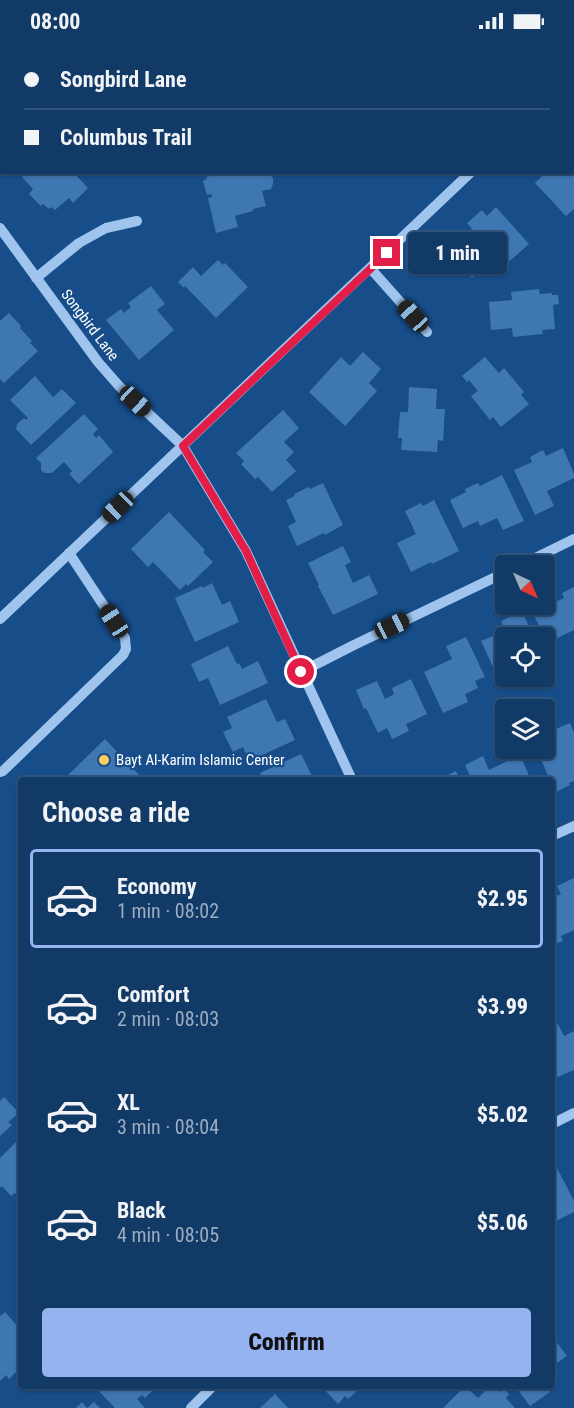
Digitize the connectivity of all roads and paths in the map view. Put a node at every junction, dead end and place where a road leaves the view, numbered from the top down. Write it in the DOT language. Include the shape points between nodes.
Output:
graph roads {
  1 [pos="469,174"];
  2 [pos="137,221"];
  3 [pos="0,228"];
  4 [pos="371,269"];
  5 [pos="36,278"];
  6 [pos="427,332"];
  7 [pos="183,446"];
  8 [pos="574,540"];
  9 [pos="69,553"];
  10 [pos="542,555"];
  11 [pos="495,577"];
  12 [pos="0,619"];
  13 [pos="301,672"];
  14 [pos="0,772"];
  15 [pos="351,777"];
  16 [pos="574,826"];
  17 [pos="555,835"];
  18 [pos="574,1113"];
  19 [pos="555,1122"];
  20 [pos="210,1389"];
  21 [pos="190,1408"];
  1 -- 4 [label="street"];
  2 -- 5 [label="street" via="106,228 79,243"];
  3 -- 5 [label="street, Songbird Lane"];
  4 -- 6 [label="street"];
  4 -- 7 [label="street"];
  5 -- 7 [label="street, Songbird Lane" via="119,386"];
  7 -- 9 [label="street"];
  7 -- 13 [label="street, Songbird Lane" via="246,551"];
  8 -- 10 [label="street"];
  9 -- 12 [label="street"];
  9 -- 14 [label="street" via="125,638 126,649"];
  11 -- 13 [label="street"];
  13 -- 15 [label="street, Songbird Lane"];
  16 -- 17 [label="street"];
  18 -- 19 [label="street"];
  20 -- 21 [label="street"];
}
